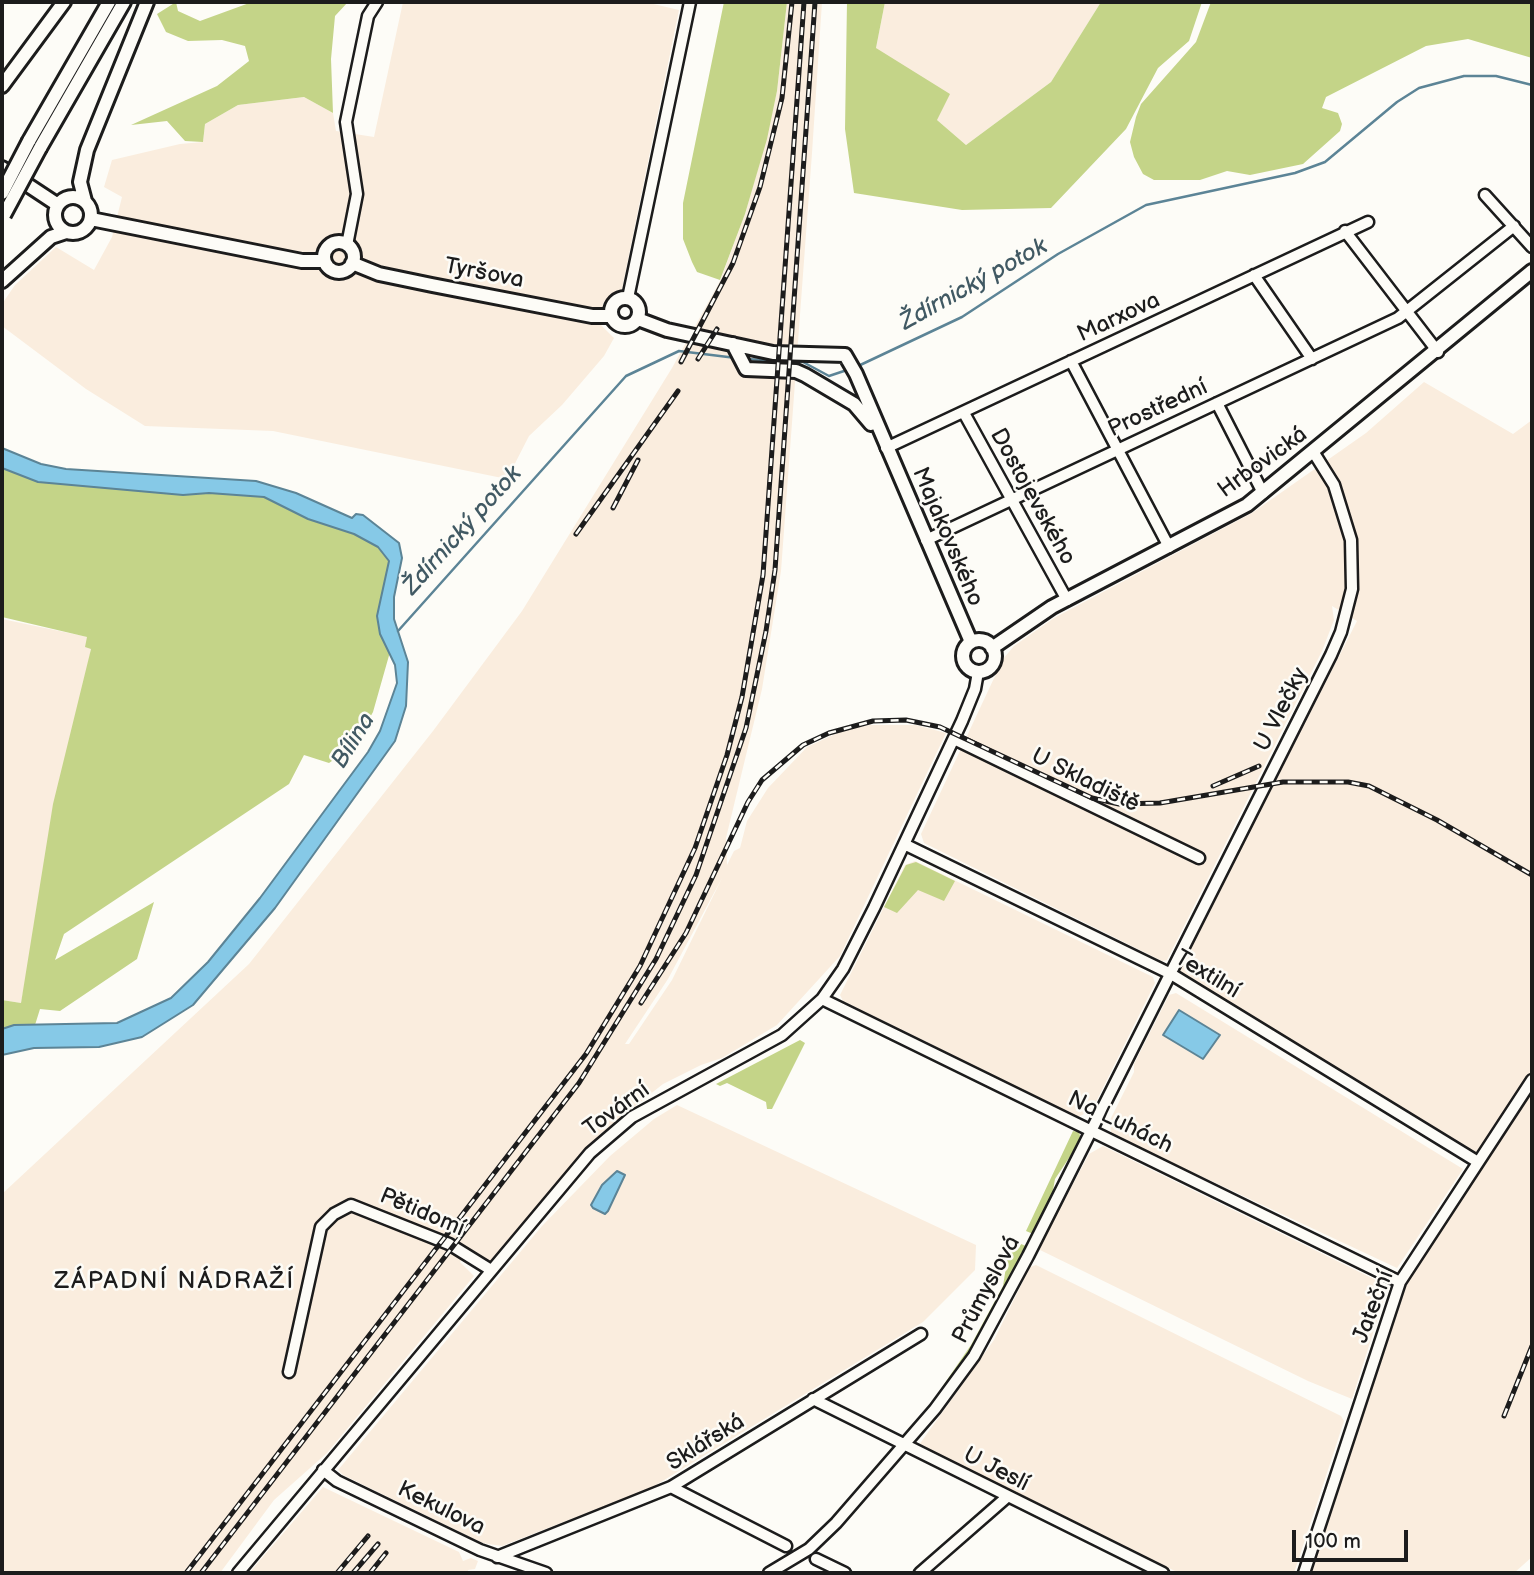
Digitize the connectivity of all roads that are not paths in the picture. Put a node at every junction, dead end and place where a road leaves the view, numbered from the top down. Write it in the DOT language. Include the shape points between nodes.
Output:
graph roads {
  1 [pos="64,2"];
  2 [pos="109,2"];
  3 [pos="124,2"];
  4 [pos="147,2"];
  5 [pos="377,2"];
  6 [pos="690,2"];
  7 [pos="2,86"];
  8 [pos="35,145"];
  9 [pos="2,168"];
  10 [pos="2,193"];
  11 [pos="1486,195"];
  12 [pos="85,201"];
  13 [pos="58,205"];
  14 [pos="3,217"];
  15 [pos="91,219"];
  16 [pos="1368,222"];
  17 [pos="1514,226"];
  18 [pos="1345,231"];
  19 [pos="66,232"];
  20 [pos="347,245"];
  21 [pos="1532,247"];
  22 [pos="324,261"];
  23 [pos="352,263"];
  24 [pos="1532,271"];
  25 [pos="1254,275"];
  26 [pos="2,281"];
  27 [pos="628,298"];
  28 [pos="1407,313"];
  29 [pos="611,316"];
  30 [pos="638,319"];
  31 [pos="816,352"];
  32 [pos="1438,352"];
  33 [pos="738,355"];
  34 [pos="1312,359"];
  35 [pos="1071,361"];
  36 [pos="1217,403"];
  37 [pos="964,413"];
  38 [pos="886,448"];
  39 [pos="1117,450"];
  40 [pos="1314,453"];
  41 [pos="1262,493"];
  42 [pos="1012,499"];
  43 [pos="926,540"];
  44 [pos="1168,547"];
  45 [pos="1066,600"];
  46 [pos="971,642"];
  47 [pos="992,648"];
  48 [pos="978,672"];
  49 [pos="954,739"];
  50 [pos="904,844"];
  51 [pos="1199,858"];
  52 [pos="1171,974"];
  53 [pos="822,999"];
  54 [pos="1532,1080"];
  55 [pos="1091,1131"];
  56 [pos="1478,1163"];
  57 [pos="491,1270"];
  58 [pos="1400,1282"];
  59 [pos="920,1334"];
  60 [pos="289,1372"];
  61 [pos="813,1399"];
  62 [pos="905,1444"];
  63 [pos="323,1470"];
  64 [pos="671,1487"];
  65 [pos="1007,1497"];
  66 [pos="786,1546"];
  67 [pos="497,1557"];
  68 [pos="816,1559"];
  69 [pos="237,1573"];
  70 [pos="546,1573"];
  71 [pos="769,1573"];
  72 [pos="845,1573"];
  73 [pos="920,1573"];
  74 [pos="1163,1573"];
  75 [pos="1304,1573"];
  1 -- 7 [label="main road"];
  2 -- 8 [label="main road"];
  3 -- 8 [label="main road"];
  4 -- 12 [label="main road" via="87,150 80,182"];
  5 -- 20 [label="street" via="368,16 346,122 357,194"];
  6 -- 27 [label="street"];
  8 -- 10 [label="main road, bridge"];
  8 -- 14 [label="main road, bridge"];
  9 -- 13 [label="main road"];
  11 -- 17 [label="street"];
  12 -- 13 [label="main road" via="71,197"];
  12 -- 15 [label="main road"];
  13 -- 19 [label="main road" via="55,219"];
  15 -- 19 [label="main road" via="81,232"];
  15 -- 22 [label="main road, Tyršova" via="302,261"];
  16 -- 18 [label="street, Marxova"];
  17 -- 21 [label="street"];
  17 -- 28 [label="street, Prostřední"];
  18 -- 25 [label="street, Marxova"];
  18 -- 28 [label="street"];
  19 -- 26 [label="main road" via="51,237"];
  20 -- 22 [label="main road" via="331,244"];
  20 -- 23 [label="main road"];
  22 -- 23 [label="main road, Tyršova" via="336,272"];
  23 -- 29 [label="main road, Tyršova" via="432,285"];
  24 -- 32 [label="main road, Hrbovická"];
  25 -- 34 [label="street"];
  25 -- 35 [label="street, Marxova"];
  27 -- 29 [label="main road" via="615,302"];
  27 -- 30 [label="main road" via="638,307"];
  28 -- 32 [label="street"];
  28 -- 34 [label="street, Prostřední"];
  29 -- 30 [label="main road, Tyršova" via="623,327"];
  30 -- 33 [label="main road, Tyršova"];
  31 -- 33 [label="main road, Tyršova"];
  31 -- 38 [label="main road, Majakovského" via="845,355 851,362"];
  32 -- 40 [label="main road, Hrbovická"];
  33 -- 38 [label="main road, Majakovského" via="750,370 796,371 816,380 863,412"];
  34 -- 36 [label="street, Prostřední"];
  35 -- 37 [label="street, Marxova"];
  35 -- 39 [label="street"];
  36 -- 39 [label="street, Prostřední"];
  36 -- 41 [label="street"];
  37 -- 38 [label="street, Marxova"];
  37 -- 42 [label="street, Dostojevského"];
  38 -- 43 [label="main road, Majakovského"];
  39 -- 42 [label="street, Prostřední"];
  39 -- 44 [label="street"];
  40 -- 41 [label="main road, Hrbovická"];
  40 -- 52 [label="street, U Vlečky" via="1334,485 1351,540 1352,589 1341,632"];
  41 -- 44 [label="main road, Hrbovická" via="1229,516"];
  42 -- 43 [label="street, Prostřední"];
  42 -- 45 [label="street, Dostojevského"];
  43 -- 46 [label="main road, Majakovského"];
  44 -- 45 [label="main road, Hrbovická"];
  45 -- 47 [label="main road, Hrbovická"];
  46 -- 47 [label="main road" via="981,641"];
  46 -- 48 [label="main road" via="963,659 970,670"];
  47 -- 48 [label="main road" via="993,663"];
  48 -- 49 [label="street, Tovární"];
  49 -- 50 [label="street, Tovární"];
  49 -- 51 [label="street, U Skladiště"];
  50 -- 52 [label="street, Textilní"];
  50 -- 53 [label="street, Tovární" via="856,943"];
  52 -- 55 [label="street, Průmyslová"];
  52 -- 56 [label="street, Textilní"];
  53 -- 55 [label="street, Na Luhách"];
  53 -- 57 [label="street, Tovární" via="782,1035 642,1111 613,1132"];
  54 -- 56 [label="street, Jateční"];
  55 -- 58 [label="street, Na Luhách"];
  55 -- 62 [label="street, Průmyslová" via="992,1325 948,1392"];
  56 -- 58 [label="street, Jateční"];
  57 -- 60 [label="street, Pětidomí" via="449,1244 351,1205 321,1227"];
  57 -- 63 [label="street, Tovární"];
  58 -- 75 [label="street, Jateční"];
  59 -- 61 [label="street, Sklářská"];
  61 -- 62 [label="street, U Jeslí"];
  61 -- 64 [label="street, Sklářská"];
  62 -- 65 [label="street, U Jeslí"];
  62 -- 71 [label="street, Průmyslová" via="820,1539"];
  63 -- 67 [label="street, Kekulova" via="337,1481"];
  63 -- 69 [label="street, Tovární"];
  64 -- 66 [label="street"];
  64 -- 67 [label="street, Sklářská"];
  65 -- 73 [label="street"];
  65 -- 74 [label="street, U Jeslí"];
  67 -- 70 [label="street, Kekulova"];
  68 -- 72 [label="street"];
}
